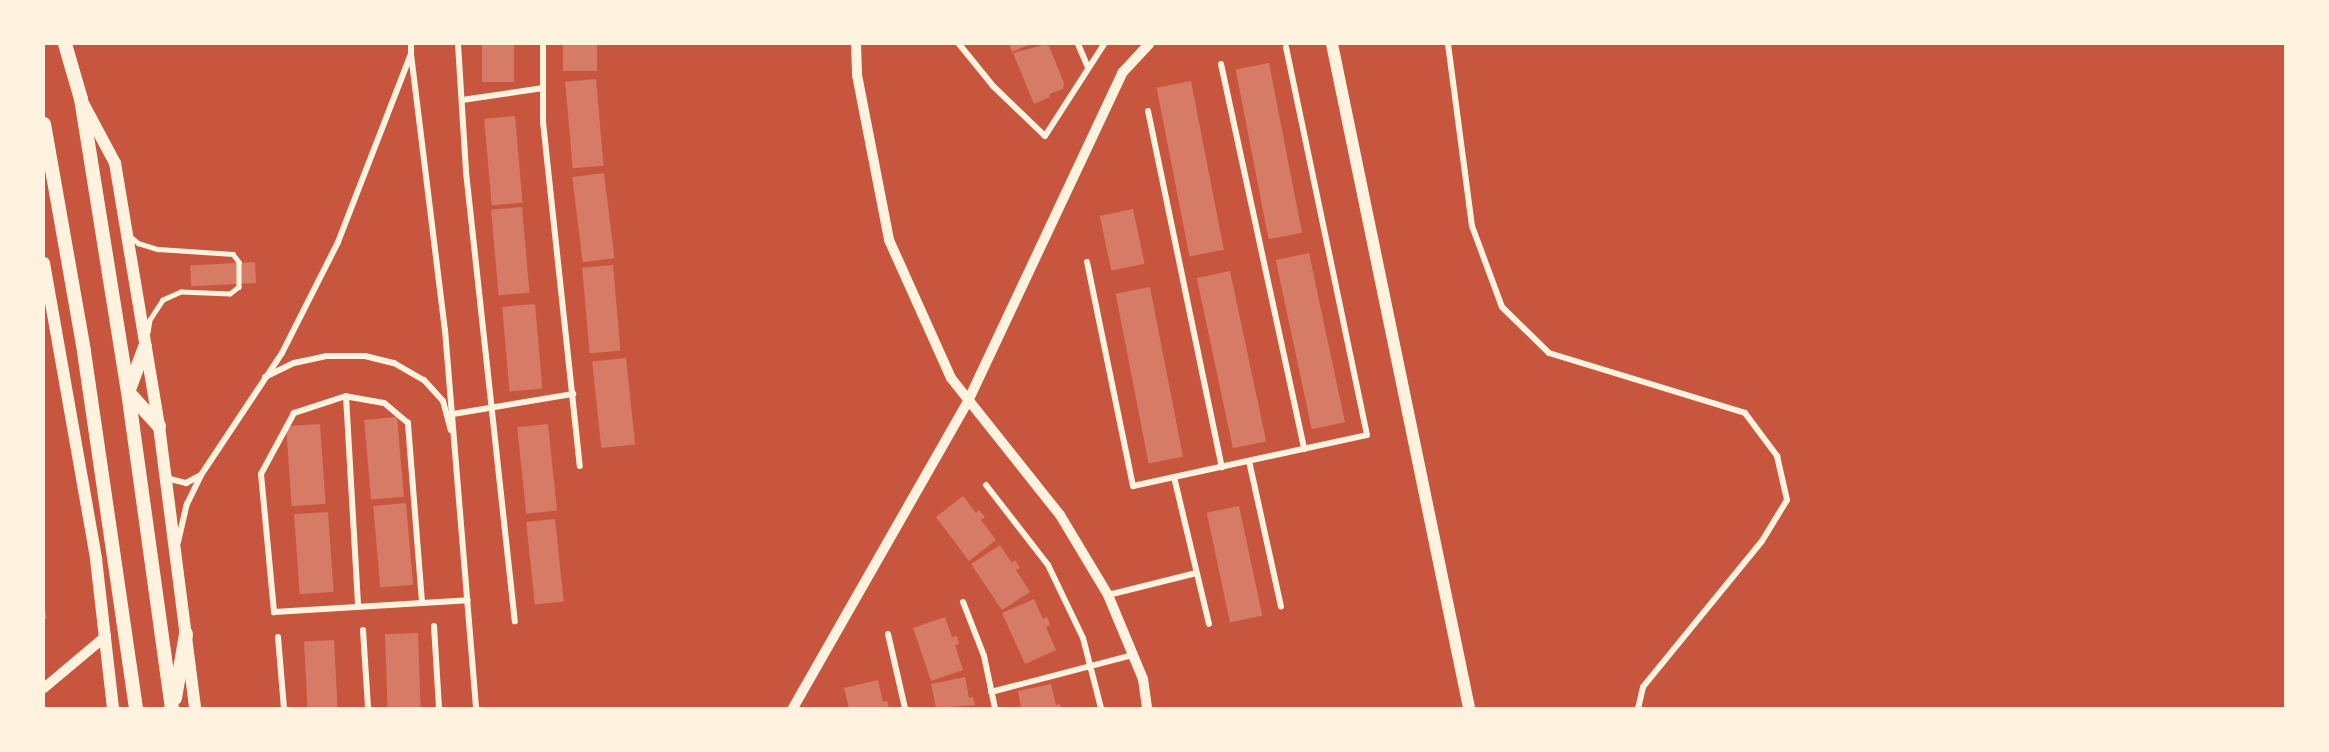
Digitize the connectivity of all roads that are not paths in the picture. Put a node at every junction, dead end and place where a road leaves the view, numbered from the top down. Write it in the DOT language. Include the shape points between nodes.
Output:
graph roads {
  1 [pos="65,44"];
  2 [pos="411,44"];
  3 [pos="458,44"];
  4 [pos="543,44"];
  5 [pos="856,44"];
  6 [pos="959,44"];
  7 [pos="1078,44"];
  8 [pos="1104,44"];
  9 [pos="1149,44"];
  10 [pos="1332,44"];
  11 [pos="1448,44"];
  12 [pos="1286,47"];
  13 [pos="411,54"];
  14 [pos="1221,64"];
  15 [pos="1088,67"];
  16 [pos="543,88"];
  17 [pos="81,99"];
  18 [pos="462,100"];
  19 [pos="1148,111"];
  20 [pos="44,124"];
  21 [pos="126,232"];
  22 [pos="44,262"];
  23 [pos="1087,262"];
  24 [pos="145,347"];
  25 [pos="264,378"];
  26 [pos="128,392"];
  27 [pos="573,394"];
  28 [pos="346,396"];
  29 [pos="968,401"];
  30 [pos="492,411"];
  31 [pos="453,414"];
  32 [pos="159,426"];
  33 [pos="455,445"];
  34 [pos="1304,449"];
  35 [pos="1250,461"];
  36 [pos="580,466"];
  37 [pos="1222,467"];
  38 [pos="201,475"];
  39 [pos="165,477"];
  40 [pos="1173,477"];
  41 [pos="986,485"];
  42 [pos="176,556"];
  43 [pos="1196,573"];
  44 [pos="1108,595"];
  45 [pos="468,600"];
  46 [pos="422,602"];
  47 [pos="963,602"];
  48 [pos="358,606"];
  49 [pos="1281,607"];
  50 [pos="514,621"];
  51 [pos="1209,624"];
  52 [pos="434,626"];
  53 [pos="363,630"];
  54 [pos="186,634"];
  55 [pos="888,634"];
  56 [pos="106,636"];
  57 [pos="278,637"];
  58 [pos="1133,655"];
  59 [pos="1090,667"];
  60 [pos="44,688"];
  61 [pos="992,692"];
  62 [pos="113,708"];
  63 [pos="136,708"];
  64 [pos="173,708"];
  65 [pos="195,708"];
  66 [pos="284,708"];
  67 [pos="368,708"];
  68 [pos="439,708"];
  69 [pos="476,708"];
  70 [pos="793,708"];
  71 [pos="905,708"];
  72 [pos="995,708"];
  73 [pos="1101,708"];
  74 [pos="1147,708"];
  75 [pos="1469,708"];
  76 [pos="1638,708"];
  1 -- 17 [label="main road"];
  2 -- 13 [label="street"];
  3 -- 18 [label="street"];
  4 -- 16 [label="street"];
  5 -- 29 [label="street" via="857,75 889,240 951,378"];
  6 -- 15 [label="street" via="993,86 1046,136"];
  7 -- 15 [label="street"];
  8 -- 15 [label="street"];
  9 -- 29 [label="street" via="1122,73"];
  10 -- 75 [label="main road"];
  11 -- 76 [label="street" via="1472,226 1502,307 1549,353 1745,413 1777,456 1787,500 1762,541 1643,687"];
  12 -- 34 [label="street" via="1367,435"];
  13 -- 25 [label="street" via="338,242 282,353"];
  13 -- 31 [label="street"];
  14 -- 34 [label="street"];
  16 -- 18 [label="street"];
  16 -- 27 [label="street" via="543,122"];
  17 -- 21 [label="main road" via="114,163"];
  17 -- 26 [label="main road"];
  18 -- 30 [label="street"];
  19 -- 37 [label="street"];
  20 -- 63 [label="main road" via="84,352"];
  21 -- 24 [label="main road"];
  21 -- 24 [label="lane" via="138,243 158,249 233,254 239,262 239,286 230,294 182,292 163,300 150,320"];
  22 -- 56 [label="main road"];
  23 -- 40 [label="street" via="1133,486"];
  24 -- 26 [label="main road"];
  24 -- 32 [label="main road"];
  25 -- 33 [label="street" via="294,363 326,356 365,356 394,363 424,380 442,401"];
  25 -- 38 [label="street"];
  26 -- 32 [label="main road"];
  26 -- 64 [label="main road"];
  27 -- 30 [label="street"];
  27 -- 36 [label="street"];
  28 -- 46 [label="street" via="384,403 408,423"];
  28 -- 48 [label="street"];
  28 -- 48 [label="street" via="294,413 261,474 274,612"];
  29 -- 44 [label="street" via="1060,515"];
  29 -- 70 [label="street"];
  30 -- 31 [label="street"];
  30 -- 50 [label="street"];
  31 -- 33 [label="street"];
  32 -- 39 [label="main road"];
  33 -- 45 [label="street"];
  34 -- 35 [label="street"];
  35 -- 37 [label="street"];
  35 -- 49 [label="street"];
  37 -- 40 [label="street"];
  38 -- 39 [label="street" via="186,483"];
  38 -- 42 [label="street" via="187,504"];
  39 -- 42 [label="main road"];
  40 -- 43 [label="street"];
  41 -- 59 [label="street" via="1048,565 1083,638"];
  42 -- 54 [label="main road"];
  43 -- 44 [label="street"];
  43 -- 51 [label="street"];
  44 -- 58 [label="street"];
  45 -- 46 [label="street"];
  45 -- 69 [label="street"];
  46 -- 48 [label="street"];
  47 -- 61 [label="street" via="984,656"];
  52 -- 68 [label="street"];
  53 -- 67 [label="street"];
  54 -- 64 [label="main road"];
  54 -- 65 [label="main road"];
  55 -- 71 [label="street"];
  56 -- 60 [label="street"];
  56 -- 62 [label="main road"];
  57 -- 66 [label="street"];
  58 -- 59 [label="street"];
  58 -- 74 [label="street" via="1143,679"];
  59 -- 61 [label="street"];
  59 -- 73 [label="street"];
  61 -- 72 [label="street"];
}
